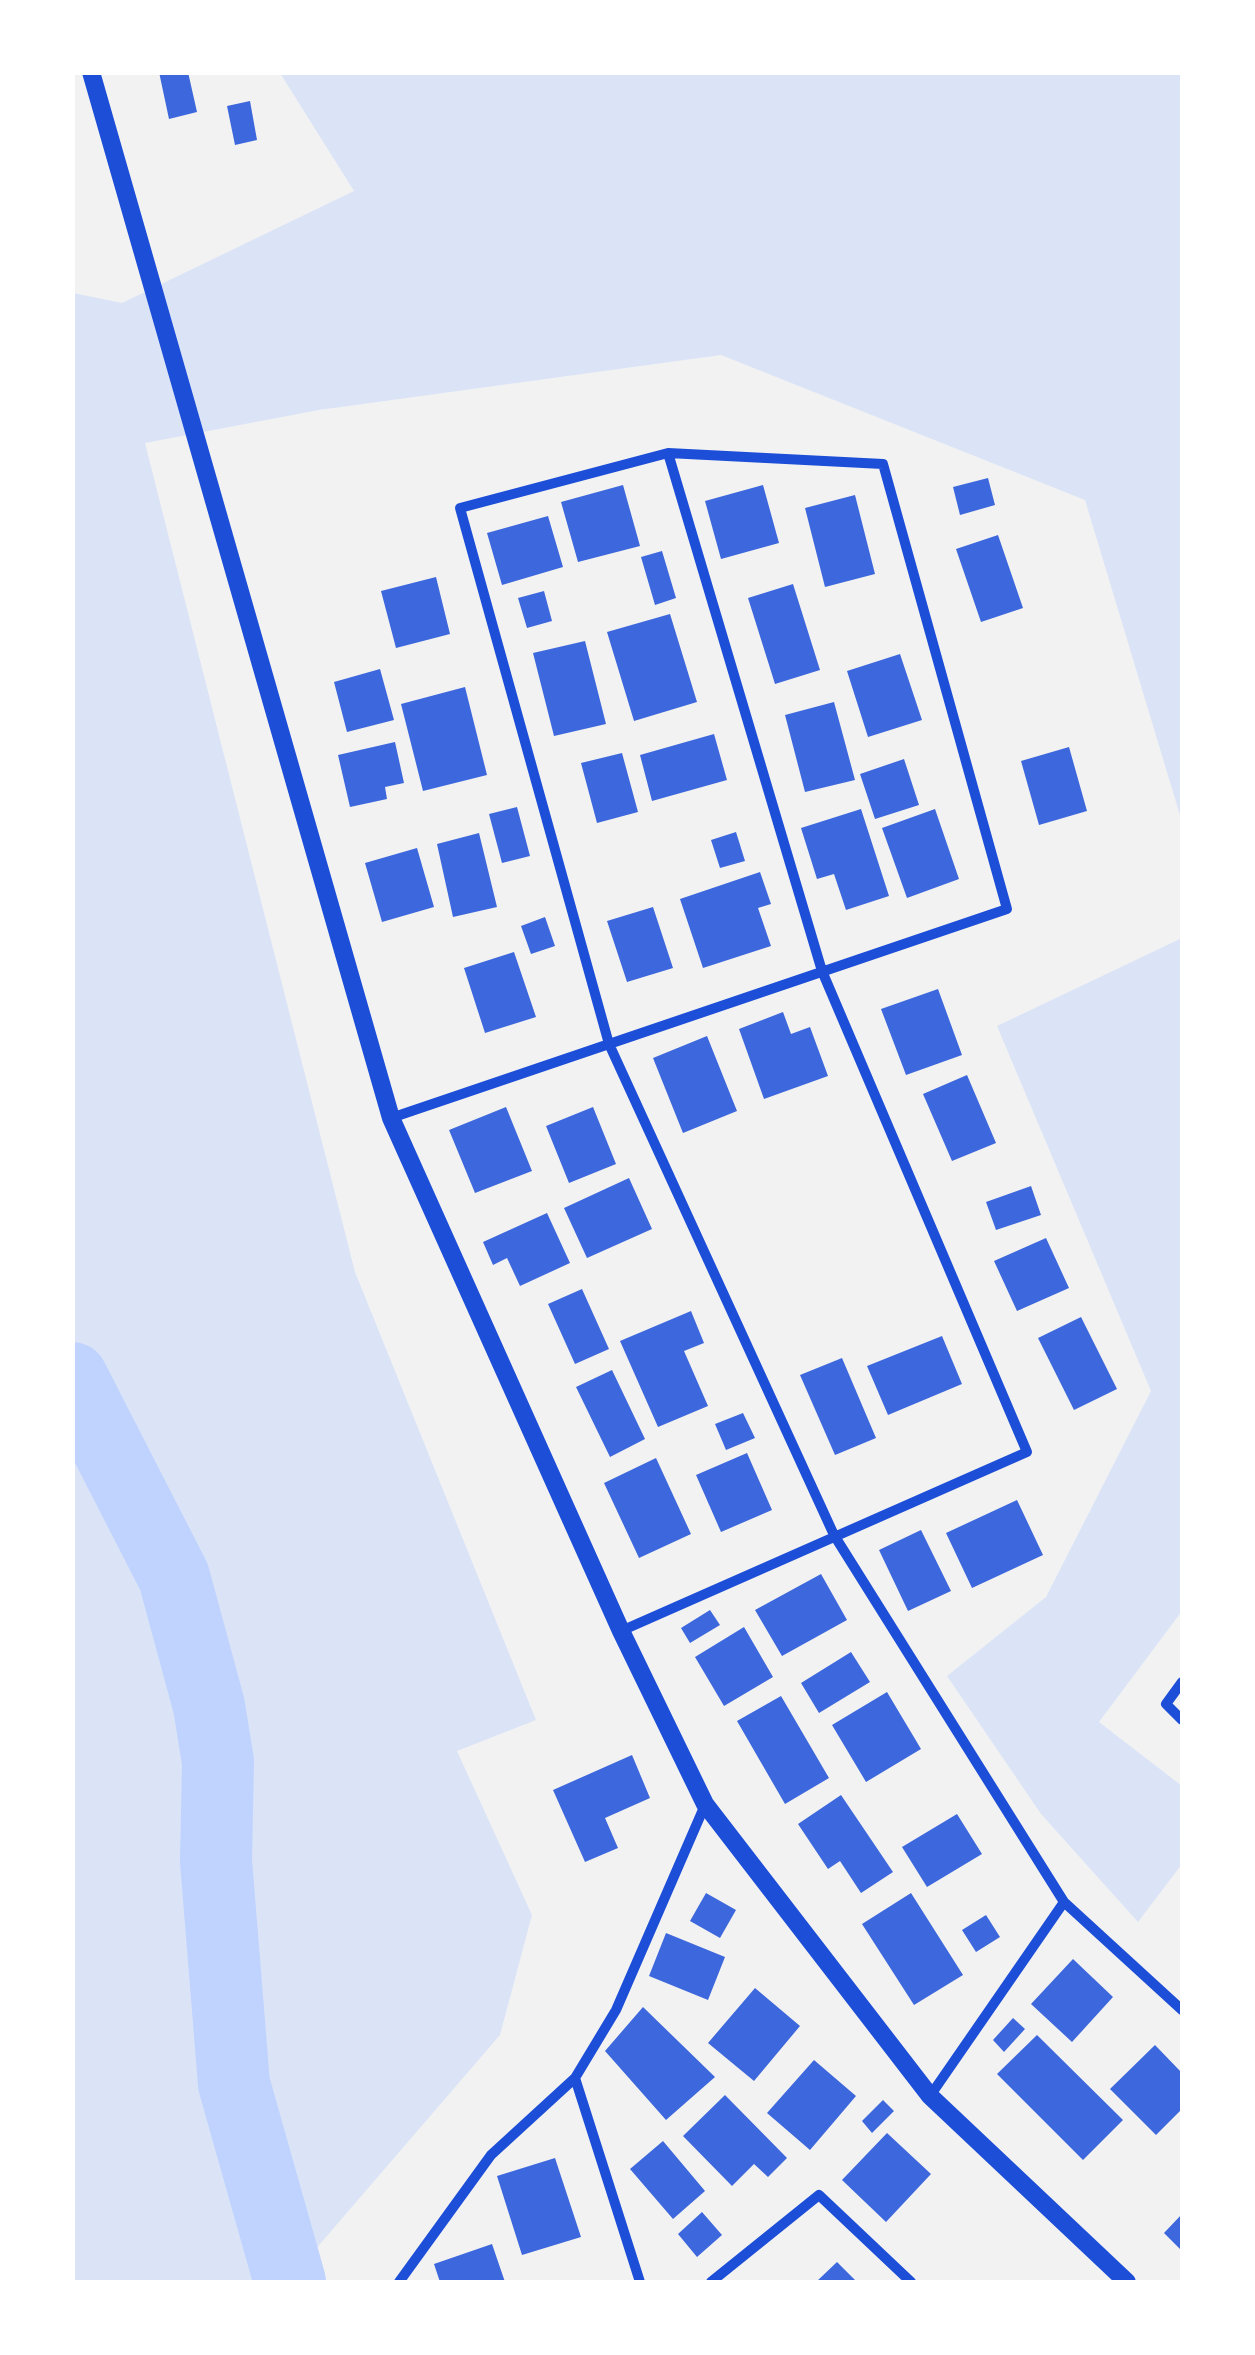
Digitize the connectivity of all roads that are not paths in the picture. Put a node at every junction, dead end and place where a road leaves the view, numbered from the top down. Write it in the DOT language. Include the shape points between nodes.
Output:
graph roads {
  1 [pos="92,72"];
  2 [pos="668,453"];
  3 [pos="822,971"];
  4 [pos="609,1044"];
  5 [pos="391,1118"];
  6 [pos="834,1535"];
  7 [pos="620,1631"];
  8 [pos="1182,1682"];
  9 [pos="1182,1720"];
  10 [pos="705,1804"];
  11 [pos="1064,1902"];
  12 [pos="1182,2010"];
  13 [pos="575,2078"];
  14 [pos="930,2096"];
  15 [pos="404,2280"];
  16 [pos="640,2282"];
  17 [pos="710,2282"];
  18 [pos="912,2282"];
  19 [pos="1127,2282"];
  1 -- 5 [label="street"];
  2 -- 3 [label="street"];
  2 -- 3 [label="street" via="883,464 1006,909"];
  2 -- 4 [label="street" via="460,508"];
  3 -- 4 [label="street"];
  3 -- 6 [label="street" via="1028,1452"];
  4 -- 5 [label="street"];
  4 -- 6 [label="street"];
  5 -- 7 [label="street"];
  6 -- 7 [label="street"];
  6 -- 11 [label="street"];
  7 -- 10 [label="street"];
  8 -- 9 [label="street" via="1166,1704"];
  10 -- 13 [label="street" via="616,2010"];
  10 -- 14 [label="street"];
  11 -- 12 [label="street"];
  11 -- 14 [label="street"];
  13 -- 15 [label="street" via="491,2155"];
  13 -- 16 [label="street"];
  14 -- 19 [label="street"];
  17 -- 18 [label="street" via="819,2196"];
}
